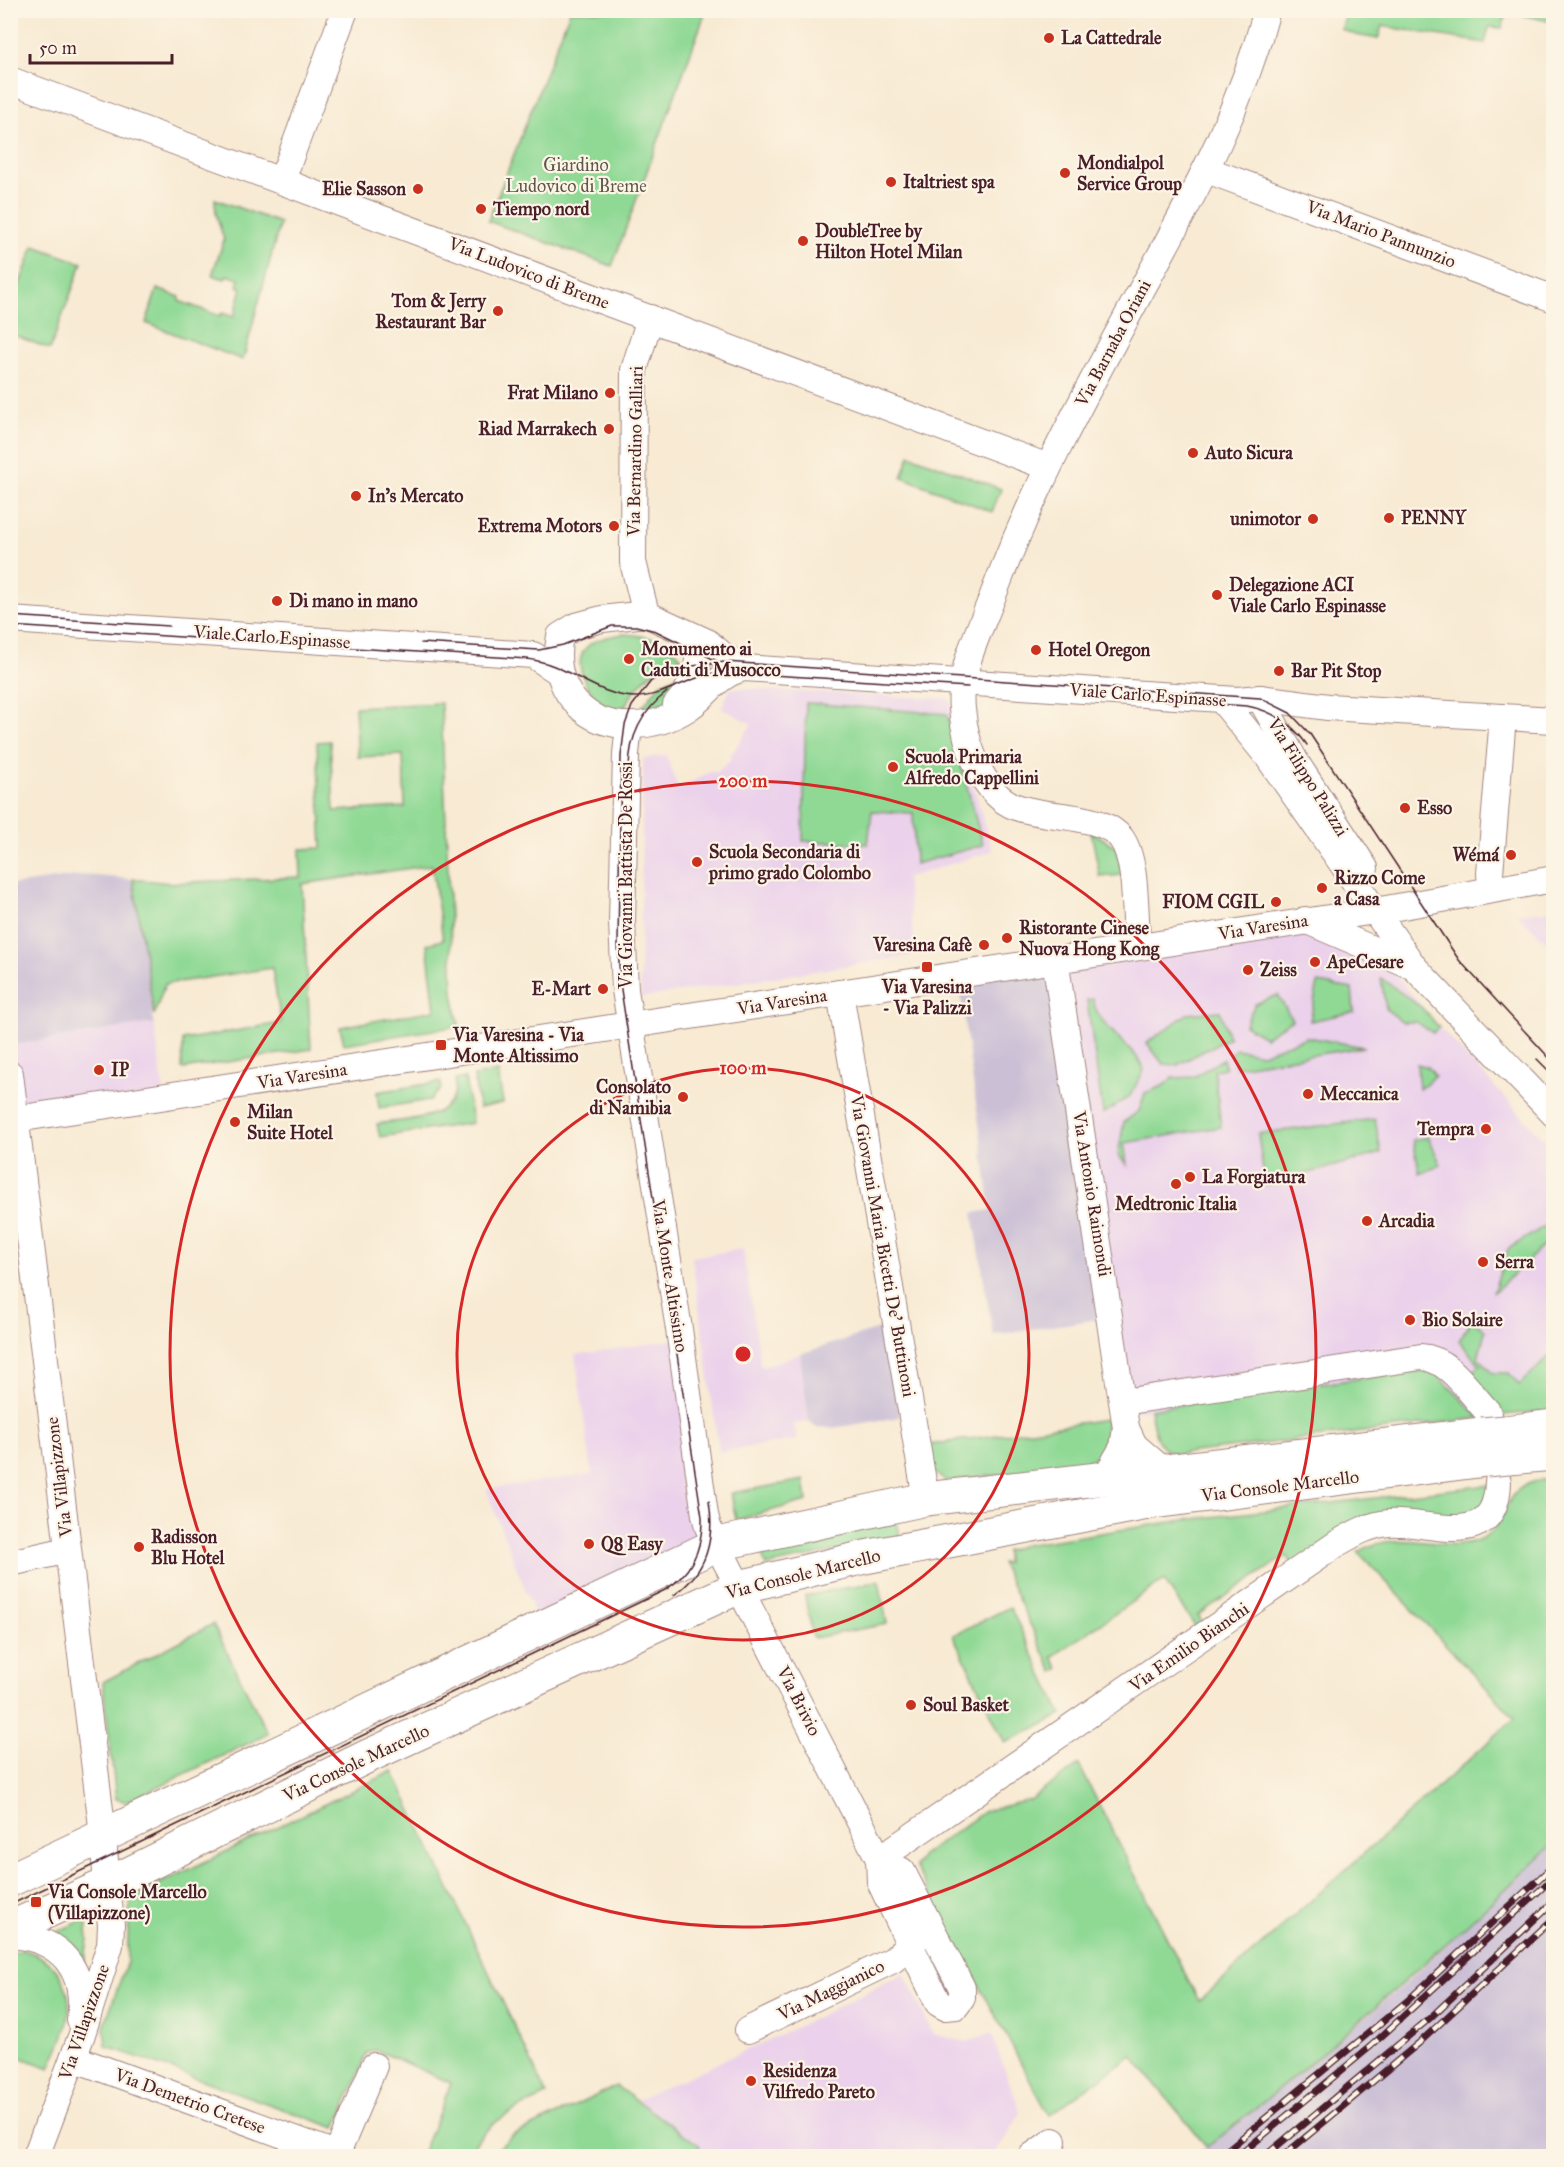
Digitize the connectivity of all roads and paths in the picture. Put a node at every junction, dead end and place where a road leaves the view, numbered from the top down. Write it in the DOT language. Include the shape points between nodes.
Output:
graph roads {
  1 [pos="345,10"];
  2 [pos="1267,10"];
  3 [pos="10,80"];
  4 [pos="1207,170"];
  5 [pos="282,180"];
  6 [pos="1554,299"];
  7 [pos="650,318"];
  8 [pos="1048,467"];
  9 [pos="646,614"];
  10 [pos="10,620"];
  11 [pos="686,634"];
  12 [pos="560,636"];
  13 [pos="533,655"];
  14 [pos="743,668"];
  15 [pos="559,672"];
  16 [pos="962,680"];
  17 [pos="1260,698"];
  18 [pos="1221,699"];
  19 [pos="1503,717"];
  20 [pos="1554,720"];
  21 [pos="640,723"];
  22 [pos="1268,758"];
  23 [pos="1554,879"];
  24 [pos="1491,889"];
  25 [pos="1375,911"];
  26 [pos="1305,920"];
  27 [pos="1138,946"];
  28 [pos="1055,959"];
  29 [pos="1414,967"];
  30 [pos="840,993"];
  31 [pos="630,1025"];
  32 [pos="10,1074"];
  33 [pos="1554,1114"];
  34 [pos="13,1120"];
  35 [pos="1124,1402"];
  36 [pos="1554,1426"];
  37 [pos="1126,1428"];
  38 [pos="1495,1447"];
  39 [pos="1554,1454"];
  40 [pos="1164,1471"];
  41 [pos="1105,1478"];
  42 [pos="926,1499"];
  43 [pos="713,1535"];
  44 [pos="68,1550"];
  45 [pos="10,1563"];
  46 [pos="739,1587"];
  47 [pos="102,1835"];
  48 [pos="879,1859"];
  49 [pos="10,1880"];
  50 [pos="108,1884"];
  51 [pos="930,1926"];
  52 [pos="10,1928"];
  53 [pos="10,1935"];
  54 [pos="910,1945"];
  55 [pos="748,2030"];
  56 [pos="73,2058"];
  57 [pos="374,2066"];
  58 [pos="1053,2141"];
  59 [pos="338,2156"];
  60 [pos="36,2157"];
  61 [pos="1032,2157"];
  1 -- 5 [label="street"];
  2 -- 4 [label="street, Via Barnaba Oriani" via="1253,62"];
  3 -- 5 [label="street, Via Ludovico di Breme"];
  4 -- 6 [label="street, Via Mario Pannunzio"];
  4 -- 8 [label="street, Via Barnaba Oriani"];
  5 -- 7 [label="street, Via Ludovico di Breme"];
  7 -- 8 [label="street, Via Ludovico di Breme"];
  7 -- 9 [label="street, Via Bernardino Galliari" via="634,370 633,562"];
  8 -- 16 [label="street, Via Barnaba Oriani" via="1006,561"];
  9 -- 11 [label="street"];
  9 -- 12 [label="street" via="602,619 576,626"];
  10 -- 13 [label="street, Viale Carlo Espinasse"];
  11 -- 14 [label="street" via="707,642"];
  11 -- 21 [label="street" via="697,650 692,682 673,708"];
  12 -- 13 [label="street"];
  12 -- 15 [label="street"];
  13 -- 15 [label="street, Viale Carlo Espinasse"];
  14 -- 16 [label="street, Viale Carlo Espinasse"];
  14 -- 21 [label="street" via="714,682 687,708"];
  15 -- 21 [label="street" via="566,689 583,710 603,721"];
  16 -- 18 [label="street, Viale Carlo Espinasse"];
  16 -- 27 [label="street" via="962,710 969,742 978,766 1001,798 1016,807 1094,821 1120,836 1130,861"];
  17 -- 18 [label="street, Viale Carlo Espinasse"];
  17 -- 19 [label="street, Viale Carlo Espinasse" via="1332,707"];
  17 -- 22 [label="street, Via Filippo Palizzi" via="1259,717"];
  17 -- 25 [label="street, Via Filippo Palizzi" via="1297,765 1376,884"];
  18 -- 22 [label="street, Via Filippo Palizzi"];
  19 -- 20 [label="street, Viale Carlo Espinasse"];
  19 -- 24 [label="street"];
  21 -- 31 [label="street, Via Giovanni Battista De Rossi" via="626,754 622,922"];
  22 -- 25 [label="street, Via Filippo Palizzi"];
  23 -- 24 [label="street, Via Varesina"];
  24 -- 25 [label="street, Via Varesina"];
  25 -- 26 [label="street, Via Varesina"];
  25 -- 29 [label="street, Via Filippo Palizzi"];
  26 -- 27 [label="street, Via Varesina"];
  26 -- 29 [label="street"];
  27 -- 28 [label="street, Via Varesina"];
  28 -- 30 [label="street, Via Varesina"];
  28 -- 35 [label="street, Via Antonio Raimondi"];
  29 -- 33 [label="street, Via Filippo Palizzi"];
  30 -- 31 [label="street, Via Varesina"];
  30 -- 42 [label="street, Via Giovanni Maria Bicetti De' Buttinoni"];
  31 -- 34 [label="street, Via Varesina"];
  31 -- 43 [label="street, Via Monte Altissimo"];
  32 -- 34 [label="street, Via Villapizzone"];
  34 -- 44 [label="street, Via Villapizzone"];
  35 -- 37 [label="street, Via Antonio Raimondi"];
  35 -- 38 [label="street" via="1421,1357 1446,1367 1486,1411"];
  36 -- 38 [label="main road, Via Console Marcello"];
  37 -- 40 [label="street, Via Antonio Raimondi" via="1134,1445"];
  37 -- 41 [label="street, Via Antonio Raimondi" via="1123,1447"];
  38 -- 39 [label="main road, Via Console Marcello"];
  38 -- 40 [label="main road, Via Console Marcello"];
  38 -- 46 [label="main road, Via Console Marcello" via="1153,1502 865,1557"];
  38 -- 48 [label="street, Via Emilio Bianchi" via="1497,1498 1490,1511 1467,1527 1452,1530 1391,1523 1368,1526"];
  40 -- 41 [label="main road, Via Console Marcello"];
  41 -- 42 [label="main road, Via Console Marcello"];
  42 -- 43 [label="main road, Via Console Marcello"];
  43 -- 46 [label="street, Via Brivio"];
  43 -- 47 [label="main road, Via Console Marcello"];
  44 -- 45 [label="street"];
  44 -- 47 [label="street, Via Villapizzone"];
  46 -- 48 [label="street, Via Brivio"];
  46 -- 50 [label="main road, Via Console Marcello" via="366,1757"];
  47 -- 49 [label="main road, Via Console Marcello"];
  47 -- 50 [label="street, Via Villapizzone"];
  48 -- 51 [label="street, Via Brivio" via="902,1870"];
  48 -- 54 [label="street, Via Brivio" via="880,1882"];
  50 -- 52 [label="main road, Via Console Marcello"];
  50 -- 56 [label="street, Via Villapizzone" via="110,1945"];
  51 -- 54 [label="street"];
  51 -- 54 [label="street, Via Brivio" via="962,1988 962,1998 956,2006 938,2003"];
  53 -- 56 [label="street" via="47,1943 72,1966 80,1983 82,2003"];
  54 -- 55 [label="street, Via Maggianico" via="893,1959"];
  56 -- 59 [label="street, Via Demetrio Cretese"];
  56 -- 60 [label="street, Via Villapizzone"];
  57 -- 59 [label="street"];
  58 -- 61 [label="street"];
}
